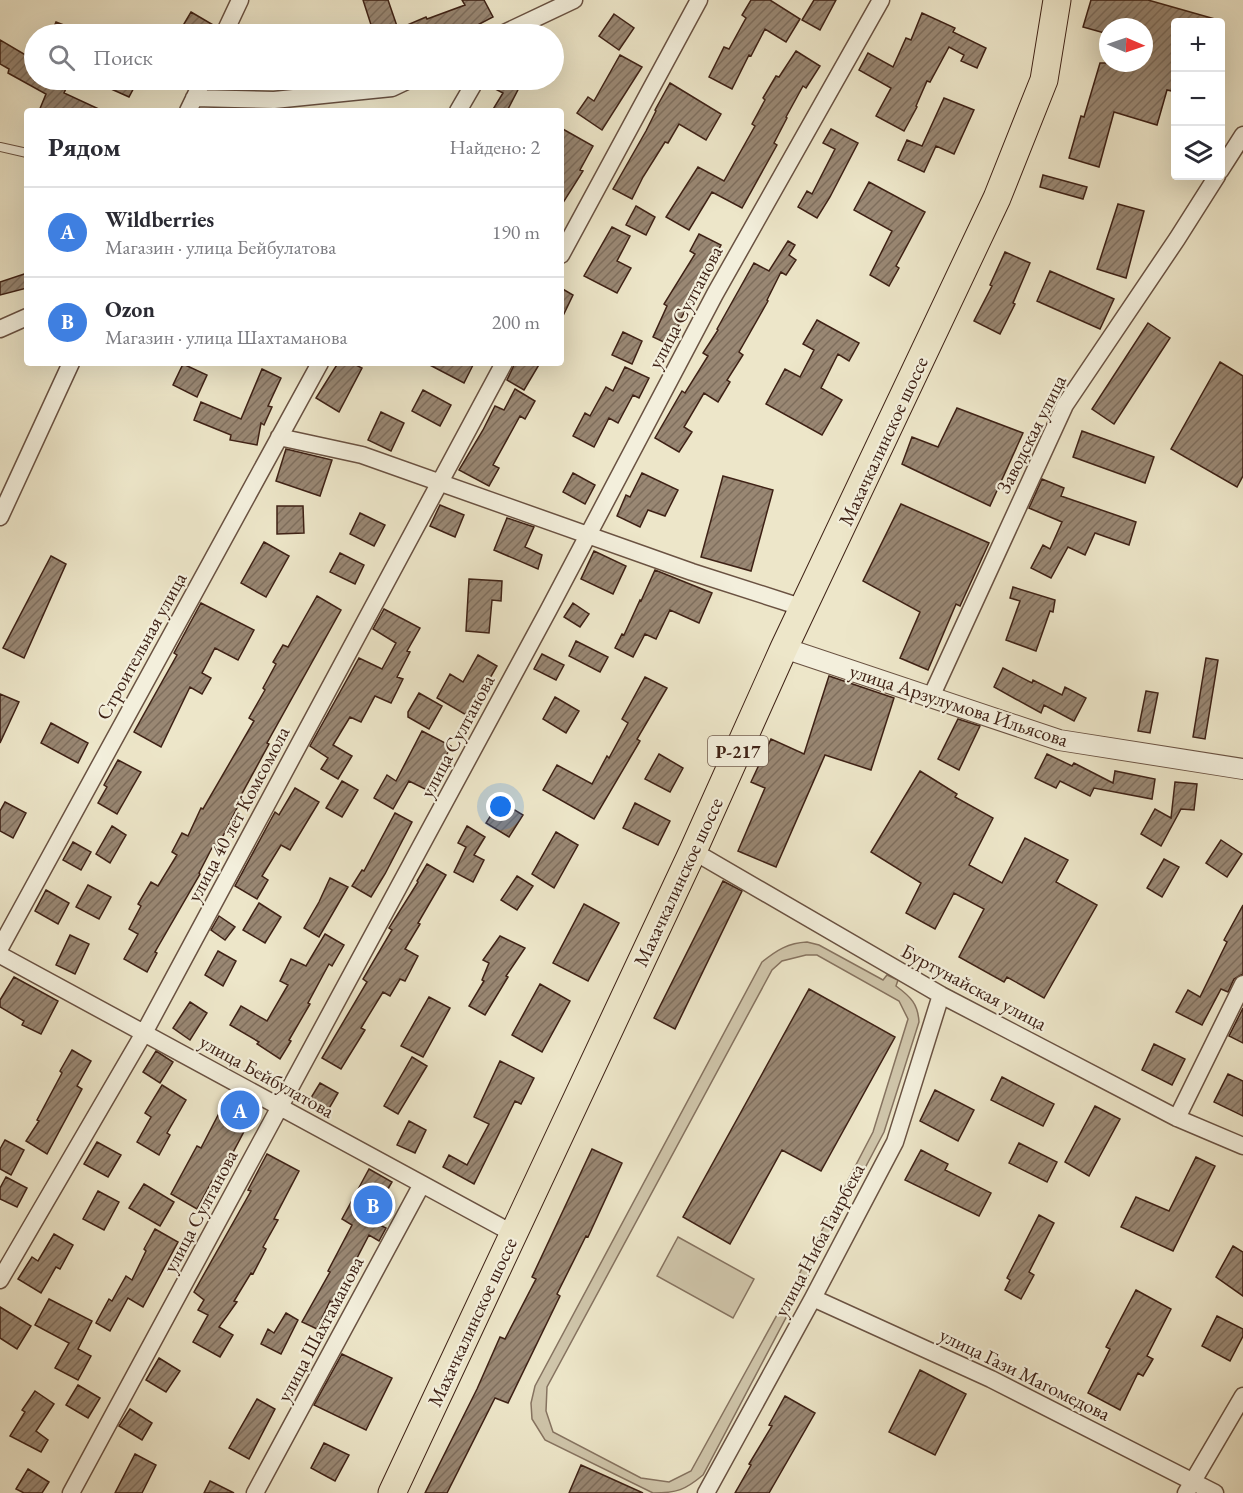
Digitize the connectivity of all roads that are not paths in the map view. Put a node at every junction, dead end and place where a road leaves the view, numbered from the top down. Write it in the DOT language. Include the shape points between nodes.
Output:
graph roads {
  1 [pos="240,0"];
  2 [pos="574,0"];
  3 [pos="699,0"];
  4 [pos="881,0"];
  5 [pos="1057,0"];
  6 [pos="229,24"];
  7 [pos="523,24"];
  8 [pos="197,90"];
  9 [pos="372,90"];
  10 [pos="470,90"];
  11 [pos="191,104"];
  12 [pos="460,108"];
  13 [pos="1243,135"];
  14 [pos="0,147"];
  15 [pos="24,152"];
  16 [pos="1225,164"];
  17 [pos="1214,180"];
  18 [pos="564,249"];
  19 [pos="24,318"];
  20 [pos="0,329"];
  21 [pos="70,366"];
  22 [pos="318,366"];
  23 [pos="502,366"];
  24 [pos="279,437"];
  25 [pos="441,482"];
  26 [pos="0,517"];
  27 [pos="588,536"];
  28 [pos="804,608"];
  29 [pos="784,648"];
  30 [pos="931,697"];
  31 [pos="1243,769"];
  32 [pos="693,851"];
  33 [pos="0,948"];
  34 [pos="0,954"];
  35 [pos="1243,984"];
  36 [pos="940,995"];
  37 [pos="144,1033"];
  38 [pos="280,1107"];
  39 [pos="1177,1118"];
  40 [pos="1243,1146"];
  41 [pos="422,1184"];
  42 [pos="514,1234"];
  43 [pos="0,1280"];
  44 [pos="813,1298"];
  45 [pos="1243,1396"];
  46 [pos="1189,1487"];
  47 [pos="71,1493"];
  48 [pos="255,1493"];
  49 [pos="392,1493"];
  50 [pos="706,1493"];
  51 [pos="1215,1493"];
  1 -- 6 [label="street"];
  2 -- 7 [label="street"];
  3 -- 18 [label="street"];
  4 -- 27 [label="street, улица Султанова" via="715,294"];
  5 -- 28 [label="highway, Махачкалинское шоссе / Р-217" via="1044,80 997,198"];
  8 -- 11 [label="street"];
  9 -- 11 [label="street"];
  10 -- 12 [label="street"];
  13 -- 16 [label="street"];
  14 -- 15 [label="lane"];
  17 -- 30 [label="street, Заводская улица" via="1065,405"];
  19 -- 20 [label="street"];
  21 -- 26 [label="street"];
  22 -- 24 [label="street, Строительная улица"];
  23 -- 25 [label="street, улица 40 лет Комсомола"];
  24 -- 25 [label="street" via="362,455"];
  24 -- 33 [label="street, Строительная улица"];
  25 -- 27 [label="street"];
  25 -- 37 [label="street, улица 40 лет Комсомола"];
  27 -- 28 [label="street"];
  27 -- 38 [label="street, улица Султанова"];
  28 -- 29 [label="highway, Махачкалинское шоссе / Р-217"];
  29 -- 30 [label="street, улица Арзулумова Ильясова"];
  29 -- 32 [label="highway, Махачкалинское шоссе / Р-217"];
  30 -- 31 [label="street, улица Арзулумова Ильясова" via="1059,740"];
  32 -- 36 [label="street, Буртунайская улица"];
  32 -- 42 [label="highway, Махачкалинское шоссе / Р-217"];
  34 -- 37 [label="street, улица Бейбулатова"];
  35 -- 39 [label="street"];
  36 -- 39 [label="street, Буртунайская улица"];
  36 -- 44 [label="street, улица Ниба Гаирбека" via="895,1142"];
  37 -- 38 [label="street, улица Бейбулатова"];
  37 -- 43 [label="street, улица 40 лет Комсомола"];
  38 -- 41 [label="street, улица Бейбулатова"];
  38 -- 47 [label="street, улица Султанова"];
  39 -- 40 [label="street, Буртунайская улица"];
  41 -- 42 [label="street, улица Бейбулатова"];
  41 -- 48 [label="street, улица Шахтаманова"];
  42 -- 49 [label="highway, Махачкалинское шоссе / Р-217"];
  44 -- 46 [label="street, улица Гази Магомедова" via="990,1379"];
  44 -- 50 [label="street, улица Ниба Гаирбека"];
  45 -- 46 [label="street"];
  46 -- 51 [label="street, улица Гази Магомедова"];
}
